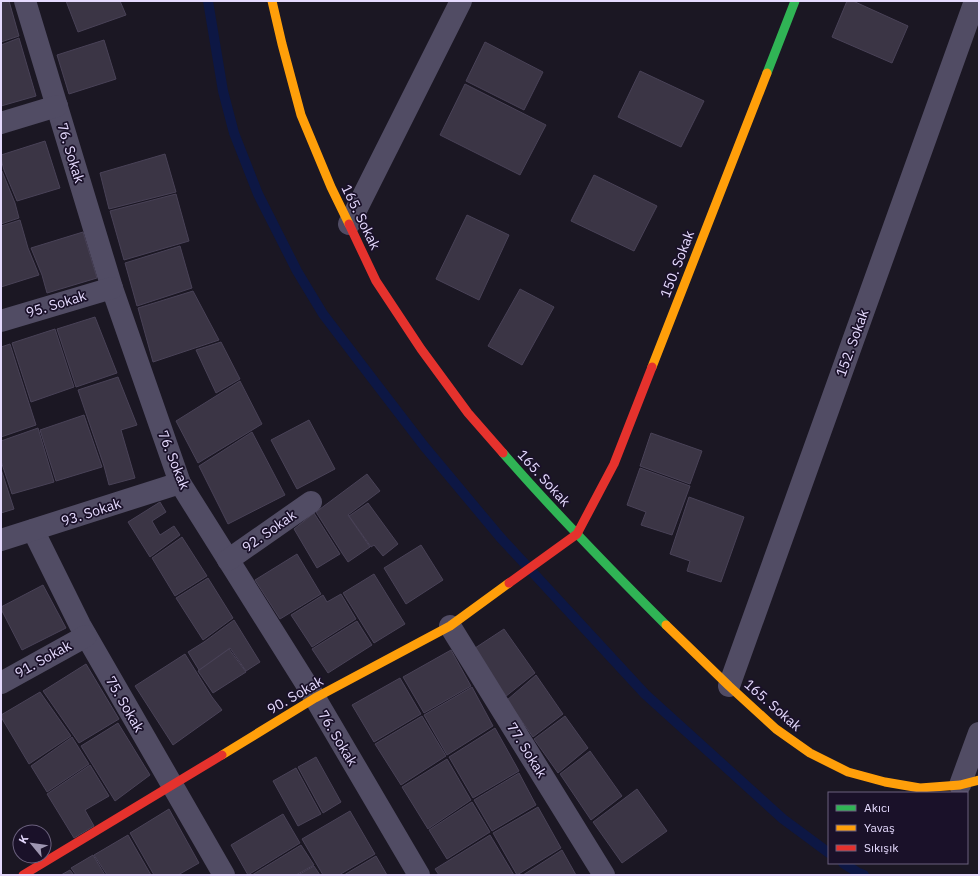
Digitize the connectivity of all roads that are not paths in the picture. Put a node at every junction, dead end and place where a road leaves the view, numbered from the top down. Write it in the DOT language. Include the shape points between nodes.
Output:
graph roads {
  1 [pos="25,1"];
  2 [pos="272,1"];
  3 [pos="461,1"];
  4 [pos="795,1"];
  5 [pos="975,1"];
  6 [pos="57,106"];
  7 [pos="1,124"];
  8 [pos="348,224"];
  9 [pos="112,288"];
  10 [pos="1,321"];
  11 [pos="180,483"];
  12 [pos="311,502"];
  13 [pos="33,530"];
  14 [pos="577,534"];
  15 [pos="1,540"];
  16 [pos="228,560"];
  17 [pos="450,626"];
  18 [pos="86,636"];
  19 [pos="1,683"];
  20 [pos="729,686"];
  21 [pos="314,698"];
  22 [pos="979,733"];
  23 [pos="970,782"];
  24 [pos="172,786"];
  25 [pos="23,875"];
  26 [pos="224,875"];
  27 [pos="419,875"];
  28 [pos="604,875"];
  1 -- 6 [label="street, 76. Sokak"];
  2 -- 8 [label="street, 165. Sokak" via="301,115"];
  3 -- 8 [label="street"];
  4 -- 14 [label="street, 150. Sokak" via="614,464"];
  5 -- 20 [label="street, 152. Sokak"];
  6 -- 7 [label="street"];
  6 -- 9 [label="street, 76. Sokak"];
  8 -- 14 [label="street, 165. Sokak" via="376,281 468,413"];
  9 -- 10 [label="street, 95. Sokak"];
  9 -- 11 [label="street, 76. Sokak"];
  11 -- 13 [label="street, 93. Sokak"];
  11 -- 16 [label="street, 76. Sokak"];
  12 -- 16 [label="street, 92. Sokak"];
  13 -- 15 [label="street, 93. Sokak"];
  13 -- 18 [label="street, 75. Sokak"];
  14 -- 17 [label="street, 90. Sokak"];
  14 -- 20 [label="street, 165. Sokak"];
  16 -- 21 [label="street, 76. Sokak"];
  17 -- 21 [label="street, 90. Sokak"];
  17 -- 28 [label="street, 77. Sokak"];
  18 -- 19 [label="street, 91. Sokak"];
  18 -- 24 [label="street, 75. Sokak"];
  20 -- 23 [label="street, 165. Sokak" via="776,729 810,753 848,772 920,788"];
  21 -- 24 [label="street, 90. Sokak"];
  21 -- 27 [label="street, 76. Sokak"];
  22 -- 23 [label="street"];
  24 -- 25 [label="street, 90. Sokak"];
  24 -- 26 [label="street, 75. Sokak"];
}
